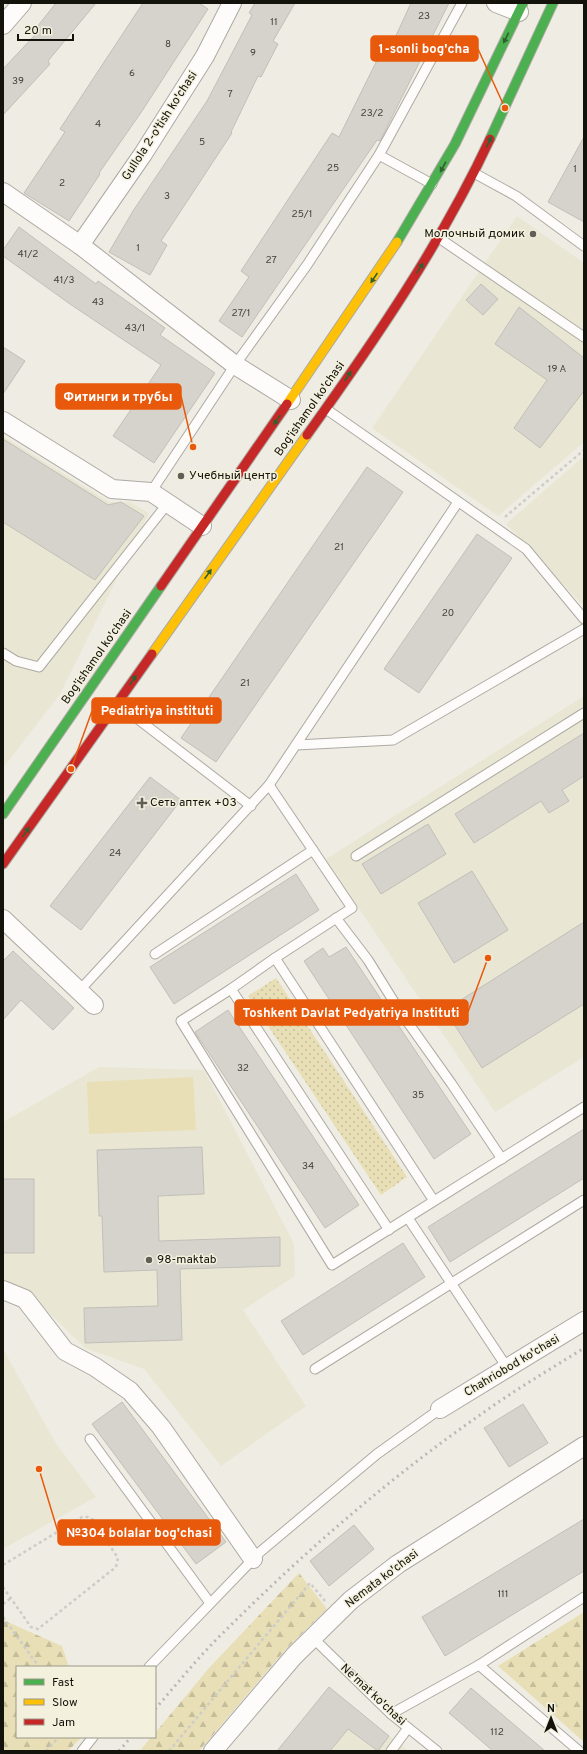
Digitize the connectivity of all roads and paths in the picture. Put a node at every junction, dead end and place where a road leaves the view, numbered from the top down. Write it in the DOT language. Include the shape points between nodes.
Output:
graph roads {
  1 [pos="232,3"];
  2 [pos="462,3"];
  3 [pos="496,3"];
  4 [pos="554,3"];
  5 [pos="18,5"];
  6 [pos="521,8"];
  7 [pos="3,25"];
  8 [pos="379,155"];
  9 [pos="474,173"];
  10 [pos="433,185"];
  11 [pos="3,192"];
  12 [pos="439,238"];
  13 [pos="80,245"];
  14 [pos="584,246"];
  15 [pos="584,337"];
  16 [pos="235,365"];
  17 [pos="297,395"];
  18 [pos="323,407"];
  19 [pos="3,421"];
  20 [pos="584,450"];
  21 [pos="151,492"];
  22 [pos="458,502"];
  23 [pos="168,504"];
  24 [pos="202,526"];
  25 [pos="494,527"];
  26 [pos="584,620"];
  27 [pos="584,630"];
  28 [pos="3,653"];
  29 [pos="117,702"];
  30 [pos="584,713"];
  31 [pos="296,745"];
  32 [pos="269,786"];
  33 [pos="251,806"];
  34 [pos="3,814"];
  35 [pos="313,850"];
  36 [pos="356,856"];
  37 [pos="3,864"];
  38 [pos="336,918"];
  39 [pos="3,919"];
  40 [pos="155,954"];
  41 [pos="275,958"];
  42 [pos="232,989"];
  43 [pos="79,991"];
  44 [pos="94,1005"];
  45 [pos="584,1107"];
  46 [pos="502,1159"];
  47 [pos="584,1200"];
  48 [pos="434,1202"];
  49 [pos="408,1218"];
  50 [pos="388,1230"];
  51 [pos="3,1290"];
  52 [pos="584,1321"];
  53 [pos="315,1369"];
  54 [pos="508,1369"];
  55 [pos="440,1409"];
  56 [pos="90,1439"];
  57 [pos="584,1446"];
  58 [pos="253,1559"];
  59 [pos="3,1564"];
  60 [pos="3,1587"];
  61 [pos="584,1597"];
  62 [pos="11,1598"];
  63 [pos="210,1603"];
  64 [pos="3,1604"];
  65 [pos="336,1614"];
  66 [pos="3,1617"];
  67 [pos="312,1637"];
  68 [pos="479,1665"];
  69 [pos="38,1666"];
  70 [pos="149,1666"];
  71 [pos="391,1714"];
  72 [pos="408,1728"];
  73 [pos="58,1738"];
  74 [pos="92,1738"];
  75 [pos="46,1751"];
  76 [pos="82,1751"];
  77 [pos="169,1751"];
  78 [pos="213,1751"];
  79 [pos="391,1751"];
  80 [pos="437,1751"];
  81 [pos="579,1751"];
  1 -- 13 [label="street, Gullola 2-o'tish ko'chasi" via="205,56 143,154"];
  2 -- 8 [label="lane"];
  3 -- 6 [label="street"];
  9 -- 4 [label="main road, Bog'ishamol ko'chasi, one-way" via="478,157"];
  5 -- 7 [label="street"];
  6 -- 10 [label="main road, Bog'ishamol ko'chasi, one-way" via="458,146"];
  8 -- 10 [label="lane"];
  8 -- 16 [label="lane" via="307,265"];
  9 -- 12 [label="main road, Bog'ishamol ko'chasi"];
  9 -- 14 [label="lane" via="516,196"];
  10 -- 17 [label="main road, Bog'ishamol ko'chasi, one-way"];
  11 -- 13 [label="street"];
  12 -- 15 [label="lane"];
  18 -- 12 [label="main road, Bog'ishamol ko'chasi, one-way" via="403,295"];
  13 -- 16 [label="street"];
  16 -- 17 [label="street"];
  16 -- 21 [label="lane"];
  17 -- 24 [label="main road, Bog'ishamol ko'chasi, one-way"];
  18 -- 22 [label="lane"];
  29 -- 18 [label="main road, Bog'ishamol ko'chasi, one-way"];
  19 -- 21 [label="street" via="112,490"];
  20 -- 25 [label="path"];
  21 -- 23 [label="street"];
  22 -- 25 [label="lane"];
  22 -- 31 [label="lane"];
  23 -- 24 [label="street"];
  23 -- 28 [label="lane" via="39,667 16,662"];
  24 -- 34 [label="main road, Bog'ishamol ko'chasi"];
  25 -- 26 [label="lane" via="526,549"];
  27 -- 31 [label="lane" via="393,740"];
  29 -- 33 [label="lane"];
  37 -- 29 [label="main road, Bog'ishamol ko'chasi, one-way"];
  30 -- 36 [label="lane"];
  31 -- 32 [label="lane"];
  32 -- 33 [label="lane"];
  32 -- 35 [label="lane"];
  33 -- 43 [label="lane"];
  35 -- 38 [label="lane" via="352,908"];
  35 -- 40 [label="lane"];
  38 -- 41 [label="lane"];
  38 -- 46 [label="lane" via="368,960 399,1010"];
  39 -- 43 [label="street"];
  41 -- 42 [label="lane"];
  41 -- 48 [label="lane"];
  42 -- 50 [label="lane"];
  42 -- 50 [label="lane" via="181,1021 332,1265"];
  43 -- 44 [label="street"];
  45 -- 46 [label="lane"];
  46 -- 48 [label="lane"];
  47 -- 53 [label="lane"];
  48 -- 49 [label="lane"];
  49 -- 50 [label="lane"];
  49 -- 54 [label="lane"];
  51 -- 58 [label="street" via="25,1299 65,1351 95,1367 130,1391 161,1427"];
  52 -- 54 [label="street, Chahriobod ko'chasi"];
  54 -- 55 [label="street, Chahriobod ko'chasi"];
  55 -- 58 [label="lane" via="377,1454"];
  56 -- 63 [label="lane"];
  57 -- 65 [label="street, Nemata ko'chasi" via="398,1564 350,1600"];
  58 -- 63 [label="lane"];
  59 -- 62 [label="path" via="82,1517 92,1519 118,1558 116,1567 38,1629 31,1628"];
  60 -- 62 [label="path"];
  61 -- 68 [label="lane"];
  62 -- 64 [label="path"];
  63 -- 70 [label="lane"];
  65 -- 67 [label="street, Nemata ko'chasi"];
  65 -- 77 [label="path" via="310,1582"];
  66 -- 69 [label="path"];
  67 -- 71 [label="lane, Ne'mat ko'chasi"];
  67 -- 78 [label="street, Nemata ko'chasi"];
  68 -- 71 [label="lane"];
  68 -- 81 [label="lane"];
  71 -- 72 [label="lane, Ne'mat ko'chasi"];
  72 -- 79 [label="lane"];
  72 -- 80 [label="lane, Ne'mat ko'chasi"];
  73 -- 75 [label="path"];
  74 -- 76 [label="lane"];
}
